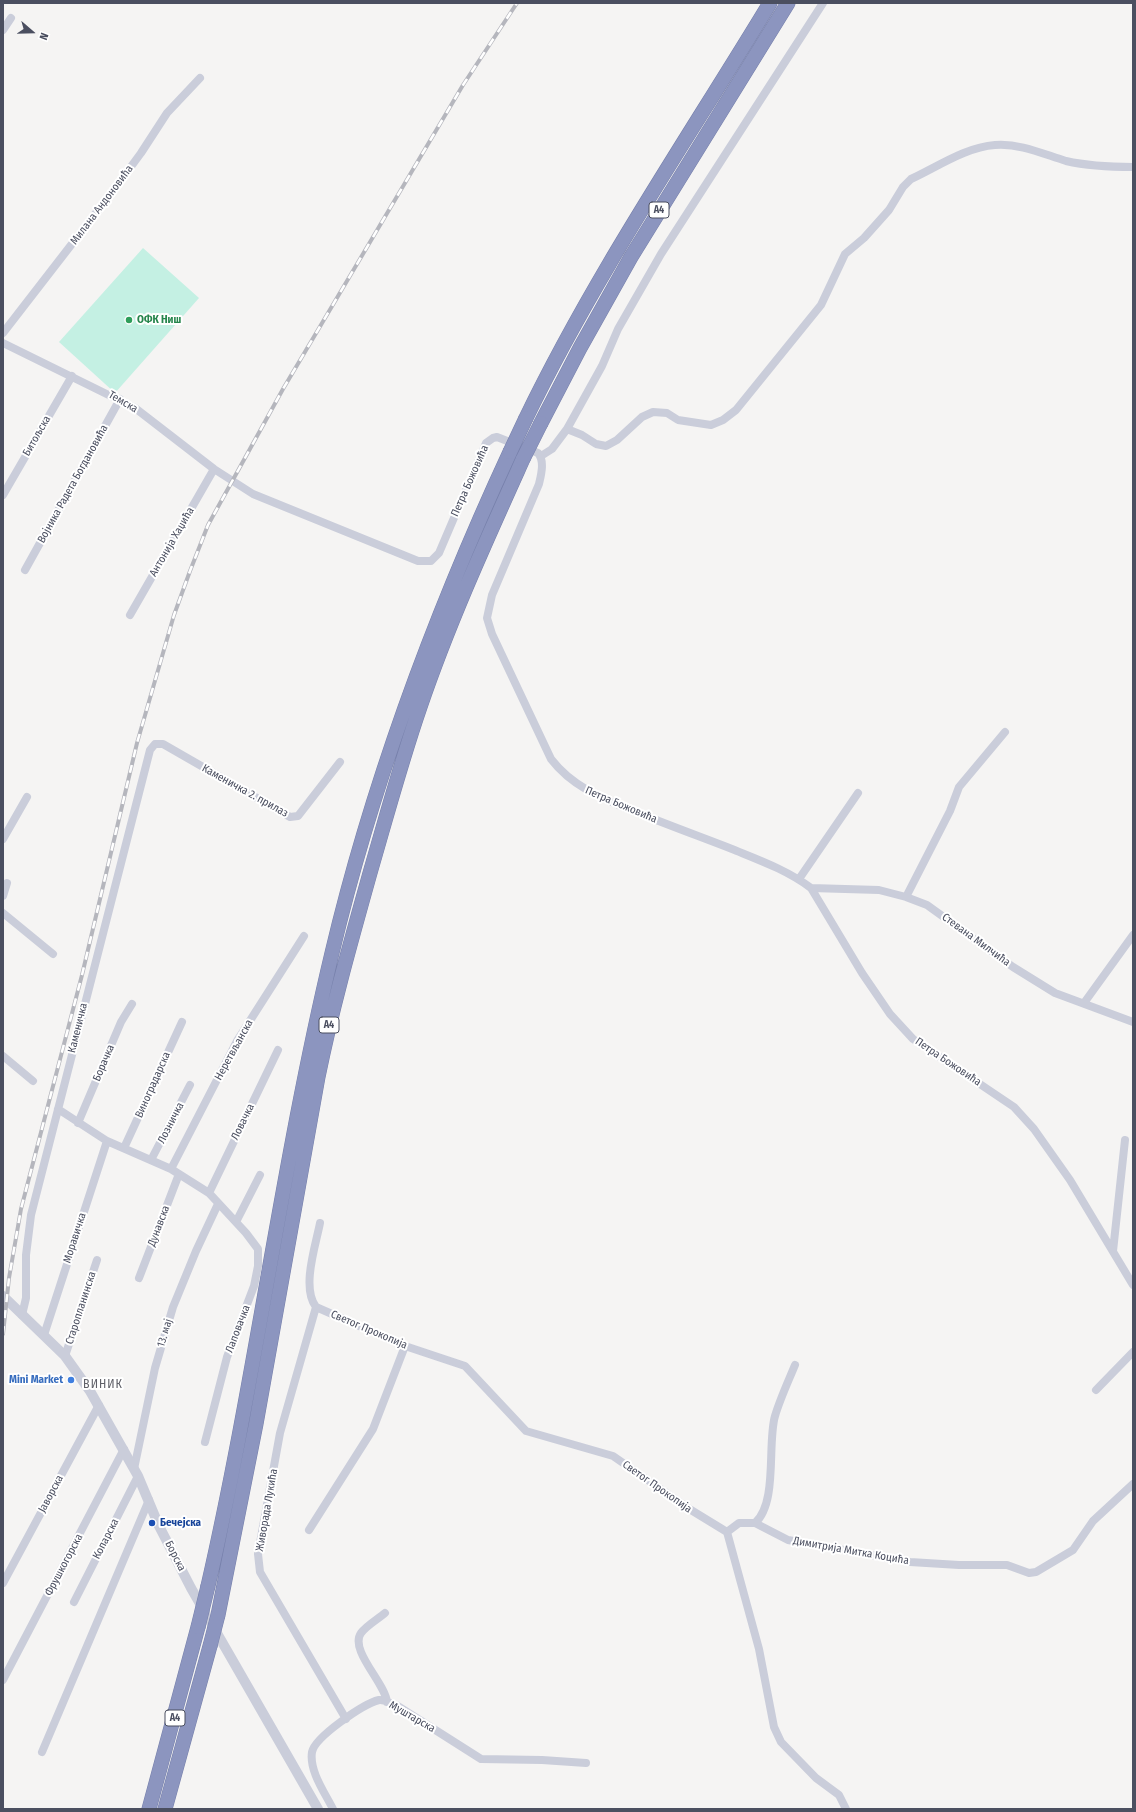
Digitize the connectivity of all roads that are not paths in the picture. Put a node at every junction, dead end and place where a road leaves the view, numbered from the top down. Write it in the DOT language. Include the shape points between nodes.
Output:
graph roads {
  1 [pos="770,3"];
  2 [pos="788,3"];
  3 [pos="823,3"];
  4 [pos="12,18"];
  5 [pos="3,30"];
  6 [pos="200,78"];
  7 [pos="1133,167"];
  8 [pos="3,333"];
  9 [pos="3,343"];
  10 [pos="72,376"];
  11 [pos="120,399"];
  12 [pos="567,430"];
  13 [pos="540,456"];
  14 [pos="214,469"];
  15 [pos="231,481"];
  16 [pos="3,495"];
  17 [pos="25,570"];
  18 [pos="130,615"];
  19 [pos="1005,732"];
  20 [pos="154,745"];
  21 [pos="340,762"];
  22 [pos="858,794"];
  23 [pos="27,797"];
  24 [pos="3,839"];
  25 [pos="799,879"];
  26 [pos="7,883"];
  27 [pos="811,888"];
  28 [pos="3,896"];
  29 [pos="906,897"];
  30 [pos="3,913"];
  31 [pos="1133,935"];
  32 [pos="304,936"];
  33 [pos="53,954"];
  34 [pos="1084,1003"];
  35 [pos="132,1004"];
  36 [pos="182,1022"];
  37 [pos="1133,1022"];
  38 [pos="278,1050"];
  39 [pos="3,1056"];
  40 [pos="33,1081"];
  41 [pos="190,1085"];
  42 [pos="58,1109"];
  43 [pos="78,1123"];
  44 [pos="1125,1140"];
  45 [pos="107,1141"];
  46 [pos="124,1148"];
  47 [pos="151,1160"];
  48 [pos="171,1169"];
  49 [pos="179,1174"];
  50 [pos="260,1176"];
  51 [pos="209,1193"];
  52 [pos="218,1204"];
  53 [pos="236,1222"];
  54 [pos="320,1222"];
  55 [pos="1113,1251"];
  56 [pos="97,1260"];
  57 [pos="139,1278"];
  58 [pos="1133,1285"];
  59 [pos="3,1296"];
  60 [pos="316,1307"];
  61 [pos="22,1315"];
  62 [pos="44,1335"];
  63 [pos="405,1346"];
  64 [pos="1133,1352"];
  65 [pos="65,1356"];
  66 [pos="795,1365"];
  67 [pos="1096,1390"];
  68 [pos="99,1404"];
  69 [pos="205,1442"];
  70 [pos="124,1449"];
  71 [pos="136,1472"];
  72 [pos="1133,1484"];
  73 [pos="149,1500"];
  74 [pos="755,1523"];
  75 [pos="309,1530"];
  76 [pos="727,1532"];
  77 [pos="3,1582"];
  78 [pos="74,1602"];
  79 [pos="385,1613"];
  80 [pos="3,1680"];
  81 [pos="387,1702"];
  82 [pos="346,1719"];
  83 [pos="42,1752"];
  84 [pos="586,1763"];
  85 [pos="149,1809"];
  86 [pos="165,1809"];
  87 [pos="318,1809"];
  88 [pos="333,1809"];
  89 [pos="846,1809"];
  1 -- 85 [label="highway, A4, bridge" via="642,209 573,329 526,418 473,534 426,648 388,754 351,877 331,958 304,1079 224,1513 198,1627"];
  2 -- 86 [label="highway, A4, bridge" via="631,257 580,348 523,459 465,590 420,706 385,816 351,938 320,1070 256,1424 218,1614"];
  3 -- 12 [label="street" via="661,254 618,329 602,366"];
  4 -- 5 [label="street"];
  6 -- 8 [label="street, Милана Андоновића" via="166,112 116,187"];
  7 -- 12 [label="street" via="1090,166 1022,147 996,145 971,151 911,179 903,187 889,210 864,238 845,254 821,306 736,410 723,420 711,425 678,420 667,413 653,412 642,416 617,440 606,446"];
  9 -- 10 [label="street, Темска"];
  10 -- 11 [label="street, Темска"];
  10 -- 16 [label="street, Битољска"];
  11 -- 14 [label="street, Темска"];
  11 -- 17 [label="street, Војника Радета Богдановића"];
  12 -- 13 [label="street" via="552,449"];
  13 -- 15 [label="street, Петра Божовића" via="535,451 497,438 486,443 439,553 431,561 425,562 253,494"];
  13 -- 25 [label="street, Петра Божовића" via="542,466 539,484 492,595 487,618 492,634 551,759 561,773 604,800 765,862"];
  14 -- 15 [label="street, Темска"];
  14 -- 18 [label="street, Антонија Хаџића"];
  19 -- 29 [label="street" via="959,787 950,811"];
  20 -- 21 [label="street, Каменичка 2. прилаз" via="163,744 290,817 298,816"];
  20 -- 42 [label="street, Каменичка" via="150,750 135,806"];
  22 -- 25 [label="street"];
  23 -- 24 [label="street"];
  25 -- 27 [label="street, Петра Божовића"];
  26 -- 28 [label="street"];
  27 -- 29 [label="street, Стевана Милчића" via="879,890"];
  27 -- 55 [label="street, Петра Божовића" via="890,1014 913,1039 1014,1107 1070,1180"];
  29 -- 34 [label="street, Стевана Милчића" via="927,905 1013,967 1055,993"];
  30 -- 33 [label="street"];
  31 -- 34 [label="street"];
  32 -- 48 [label="street, Неретвљанска" via="237,1041"];
  34 -- 37 [label="street, Стевана Милчића"];
  35 -- 43 [label="street, Борачка" via="121,1022"];
  36 -- 46 [label="street, Виноградарска"];
  38 -- 51 [label="street, Ловачка"];
  39 -- 40 [label="street"];
  41 -- 47 [label="street, Лозничка"];
  42 -- 43 [label="street, Лаповачка"];
  42 -- 61 [label="street, Каменичка" via="31,1214 26,1254 26,1298"];
  43 -- 45 [label="street, Лаповачка"];
  44 -- 55 [label="street"];
  45 -- 46 [label="street, Лаповачка"];
  45 -- 62 [label="street, Моравичка"];
  46 -- 47 [label="street, Лаповачка"];
  47 -- 48 [label="street, Лаповачка"];
  48 -- 49 [label="street, Лаповачка"];
  49 -- 51 [label="street, Лаповачка"];
  49 -- 57 [label="street, Дунавска"];
  50 -- 53 [label="street"];
  51 -- 52 [label="street, Лаповачка"];
  52 -- 53 [label="street, Лаповачка"];
  52 -- 71 [label="street, 13. мај" via="173,1306 155,1368"];
  53 -- 69 [label="street, Лаповачка" via="258,1249 258,1266 251,1293 225,1362"];
  54 -- 60 [label="street" via="310,1279 311,1301"];
  55 -- 58 [label="street, Петра Божовића"];
  56 -- 65 [label="street, Старопланинска"];
  59 -- 61 [label="street, Борска"];
  60 -- 63 [label="street, Светог Прокопија"];
  60 -- 82 [label="street, Живорада Лукића" via="280,1433 258,1563 260,1572"];
  61 -- 62 [label="street, Борска"];
  62 -- 65 [label="street, Борска"];
  63 -- 75 [label="street" via="373,1429"];
  63 -- 76 [label="street, Светог Прокопија" via="465,1366 526,1432 613,1456"];
  64 -- 67 [label="street"];
  65 -- 68 [label="street, Борска"];
  66 -- 74 [label="street" via="774,1418 770,1486 762,1515"];
  68 -- 70 [label="street, Борска"];
  68 -- 77 [label="street, Јаворска"];
  70 -- 71 [label="street, Борска"];
  70 -- 80 [label="street, Фрушкогорска"];
  71 -- 73 [label="street, Борска"];
  71 -- 78 [label="street, Копарска"];
  72 -- 74 [label="street, Димитрија Митка Коцића" via="1093,1520 1073,1550 1030,1573 1007,1565 910,1562 788,1540"];
  73 -- 83 [label="street"];
  73 -- 87 [label="street, Борска" via="159,1526 195,1595"];
  74 -- 76 [label="street" via="739,1523"];
  76 -- 89 [label="street" via="759,1649 774,1728 781,1742 816,1778 838,1796"];
  79 -- 81 [label="street" via="362,1632 359,1645 363,1657 384,1691"];
  81 -- 82 [label="street, Муштарска" via="380,1700 367,1705"];
  81 -- 84 [label="street, Муштарска" via="396,1705 481,1759"];
  82 -- 88 [label="street, Муштарска" via="318,1741 312,1752 315,1770"];
}
